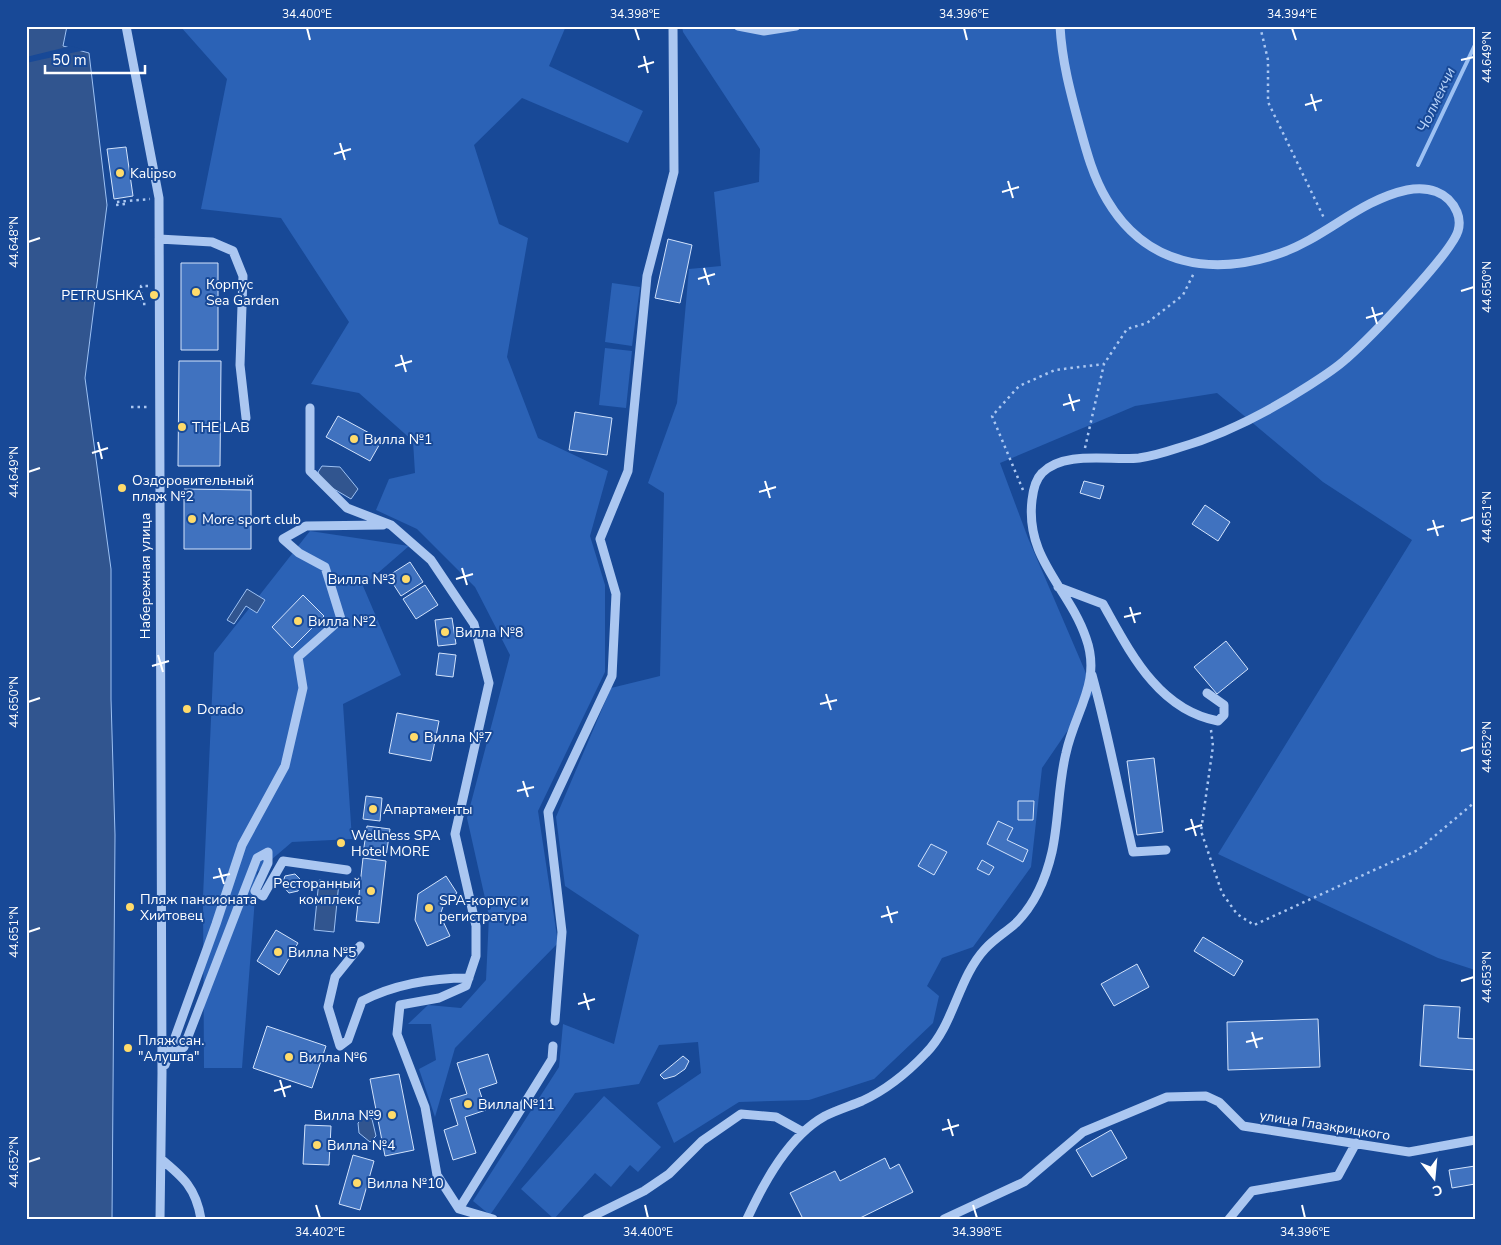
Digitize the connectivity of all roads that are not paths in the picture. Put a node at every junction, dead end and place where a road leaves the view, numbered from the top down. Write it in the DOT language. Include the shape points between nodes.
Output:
graph roads {
  1 [pos="126,26"];
  2 [pos="673,26"];
  3 [pos="738,26"];
  4 [pos="796,26"];
  5 [pos="1060,26"];
  6 [pos="158,239"];
  7 [pos="310,408"];
  8 [pos="246,418"];
  9 [pos="391,525"];
  10 [pos="1058,588"];
  11 [pos="1092,674"];
  12 [pos="1207,693"];
  13 [pos="1166,850"];
  14 [pos="347,870"];
  15 [pos="360,946"];
  16 [pos="469,978"];
  17 [pos="555,1021"];
  18 [pos="553,1046"];
  19 [pos="166,1061"];
  20 [pos="162,1073"];
  21 [pos="803,1132"];
  22 [pos="1475,1140"];
  23 [pos="1356,1143"];
  24 [pos="161,1159"];
  25 [pos="459,1209"];
  26 [pos="160,1219"];
  27 [pos="201,1219"];
  28 [pos="493,1219"];
  29 [pos="587,1219"];
  30 [pos="748,1219"];
  31 [pos="944,1219"];
  32 [pos="1229,1219"];
  1 -- 6 [label="street, Набережная улица" via="158,198"];
  2 -- 17 [label="street" via="674,172 647,276 628,472 600,539 616,594 612,676 548,812 562,932"];
  3 -- 4 [label="street" via="764,31"];
  5 -- 10 [label="street" via="1062,60 1088,156 1107,200 1150,247 1172,258 1199,265 1244,264 1286,251 1365,205 1408,190 1429,189 1443,193 1456,208 1460,226 1451,246 1346,359 1307,387 1218,434 1176,449 1138,458 1083,458 1059,463 1043,471 1034,486 1031,508 1034,536 1043,564"];
  6 -- 8 [label="street" via="212,242 233,251 243,276 240,365"];
  6 -- 20 [label="street, Набережная улица"];
  7 -- 9 [label="street" via="310,471 347,508"];
  9 -- 16 [label="street" via="431,560 474,624 489,683 455,834 476,926 476,956"];
  9 -- 19 [label="street" via="306,526 283,539 299,553 325,567 340,619 298,658 303,688 285,766 242,845"];
  10 -- 11 [label="street" via="1087,640"];
  10 -- 12 [label="street" via="1103,604 1140,668 1171,700 1202,718 1218,721 1224,716 1224,705"];
  11 -- 13 [label="street" via="1133,852"];
  11 -- 21 [label="street" via="1065,754 1052,852 1031,906 1014,925 984,949 932,1048 906,1073 869,1098 825,1116"];
  14 -- 19 [label="street" via="284,861 264,896 255,891 268,863 268,852 257,858 184,1047"];
  15 -- 16 [label="street" via="336,977 328,1007 340,1046 348,1040 362,1001 378,992 440,978"];
  16 -- 25 [label="street" via="466,986 439,998 400,1005 397,1034 425,1107 437,1175"];
  18 -- 25 [label="street" via="552,1059"];
  19 -- 20 [label="street"];
  20 -- 24 [label="street, Набережная улица"];
  21 -- 29 [label="street" via="776,1117 741,1114 702,1141 669,1174 644,1191"];
  21 -- 30 [label="street" via="776,1167"];
  22 -- 23 [label="street, улица Глазкрицкого" via="1409,1152"];
  23 -- 31 [label="street, улица Глазкрицкого" via="1242,1126 1219,1102 1206,1096 1167,1097 1083,1132 1024,1182"];
  23 -- 32 [label="street" via="1338,1176 1252,1191"];
  24 -- 26 [label="street, Набережная улица"];
  24 -- 27 [label="street" via="187,1180"];
  25 -- 28 [label="street"];
}
